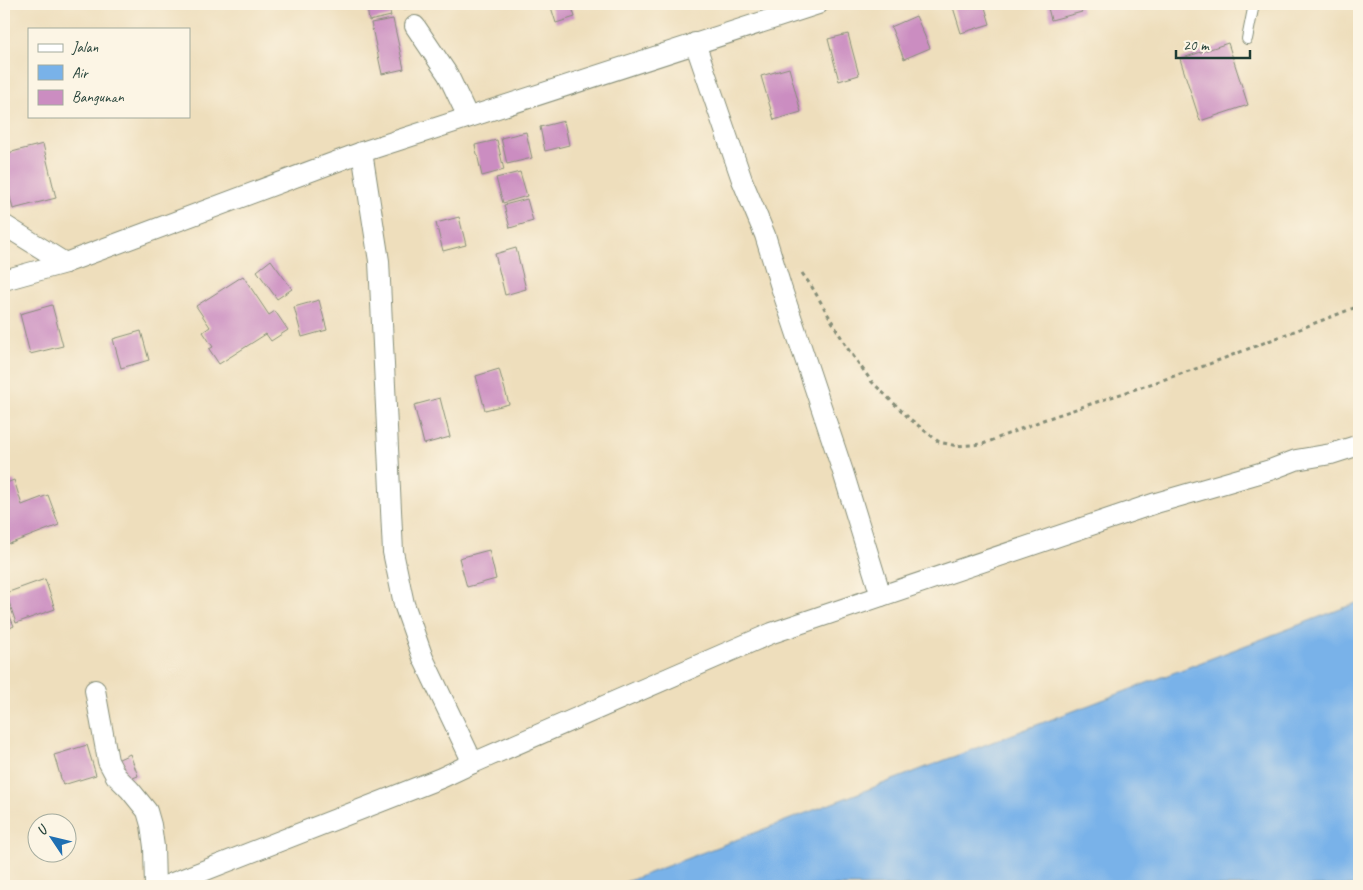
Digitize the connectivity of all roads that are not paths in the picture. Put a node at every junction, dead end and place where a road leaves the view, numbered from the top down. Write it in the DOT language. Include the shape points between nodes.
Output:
graph roads {
  1 [pos="818,4"];
  2 [pos="1254,4"];
  3 [pos="415,26"];
  4 [pos="1248,39"];
  5 [pos="695,43"];
  6 [pos="468,117"];
  7 [pos="362,152"];
  8 [pos="4,226"];
  9 [pos="65,263"];
  10 [pos="4,280"];
  11 [pos="1359,445"];
  12 [pos="881,596"];
  13 [pos="95,690"];
  14 [pos="472,763"];
  15 [pos="155,886"];
  16 [pos="165,886"];
  1 -- 5 [label="street"];
  2 -- 4 [label="lane"];
  3 -- 6 [label="street" via="448,75"];
  5 -- 6 [label="street"];
  5 -- 12 [label="street" via="742,180 765,235"];
  6 -- 7 [label="street"];
  7 -- 9 [label="street"];
  7 -- 14 [label="street" via="380,261 393,552 404,604 423,658"];
  8 -- 9 [label="street"];
  9 -- 10 [label="street"];
  11 -- 12 [label="street" via="1296,460 1156,503"];
  12 -- 14 [label="street" via="772,633"];
  13 -- 15 [label="street" via="108,761 116,776 147,811 154,846"];
  14 -- 16 [label="street" via="442,778"];
}
